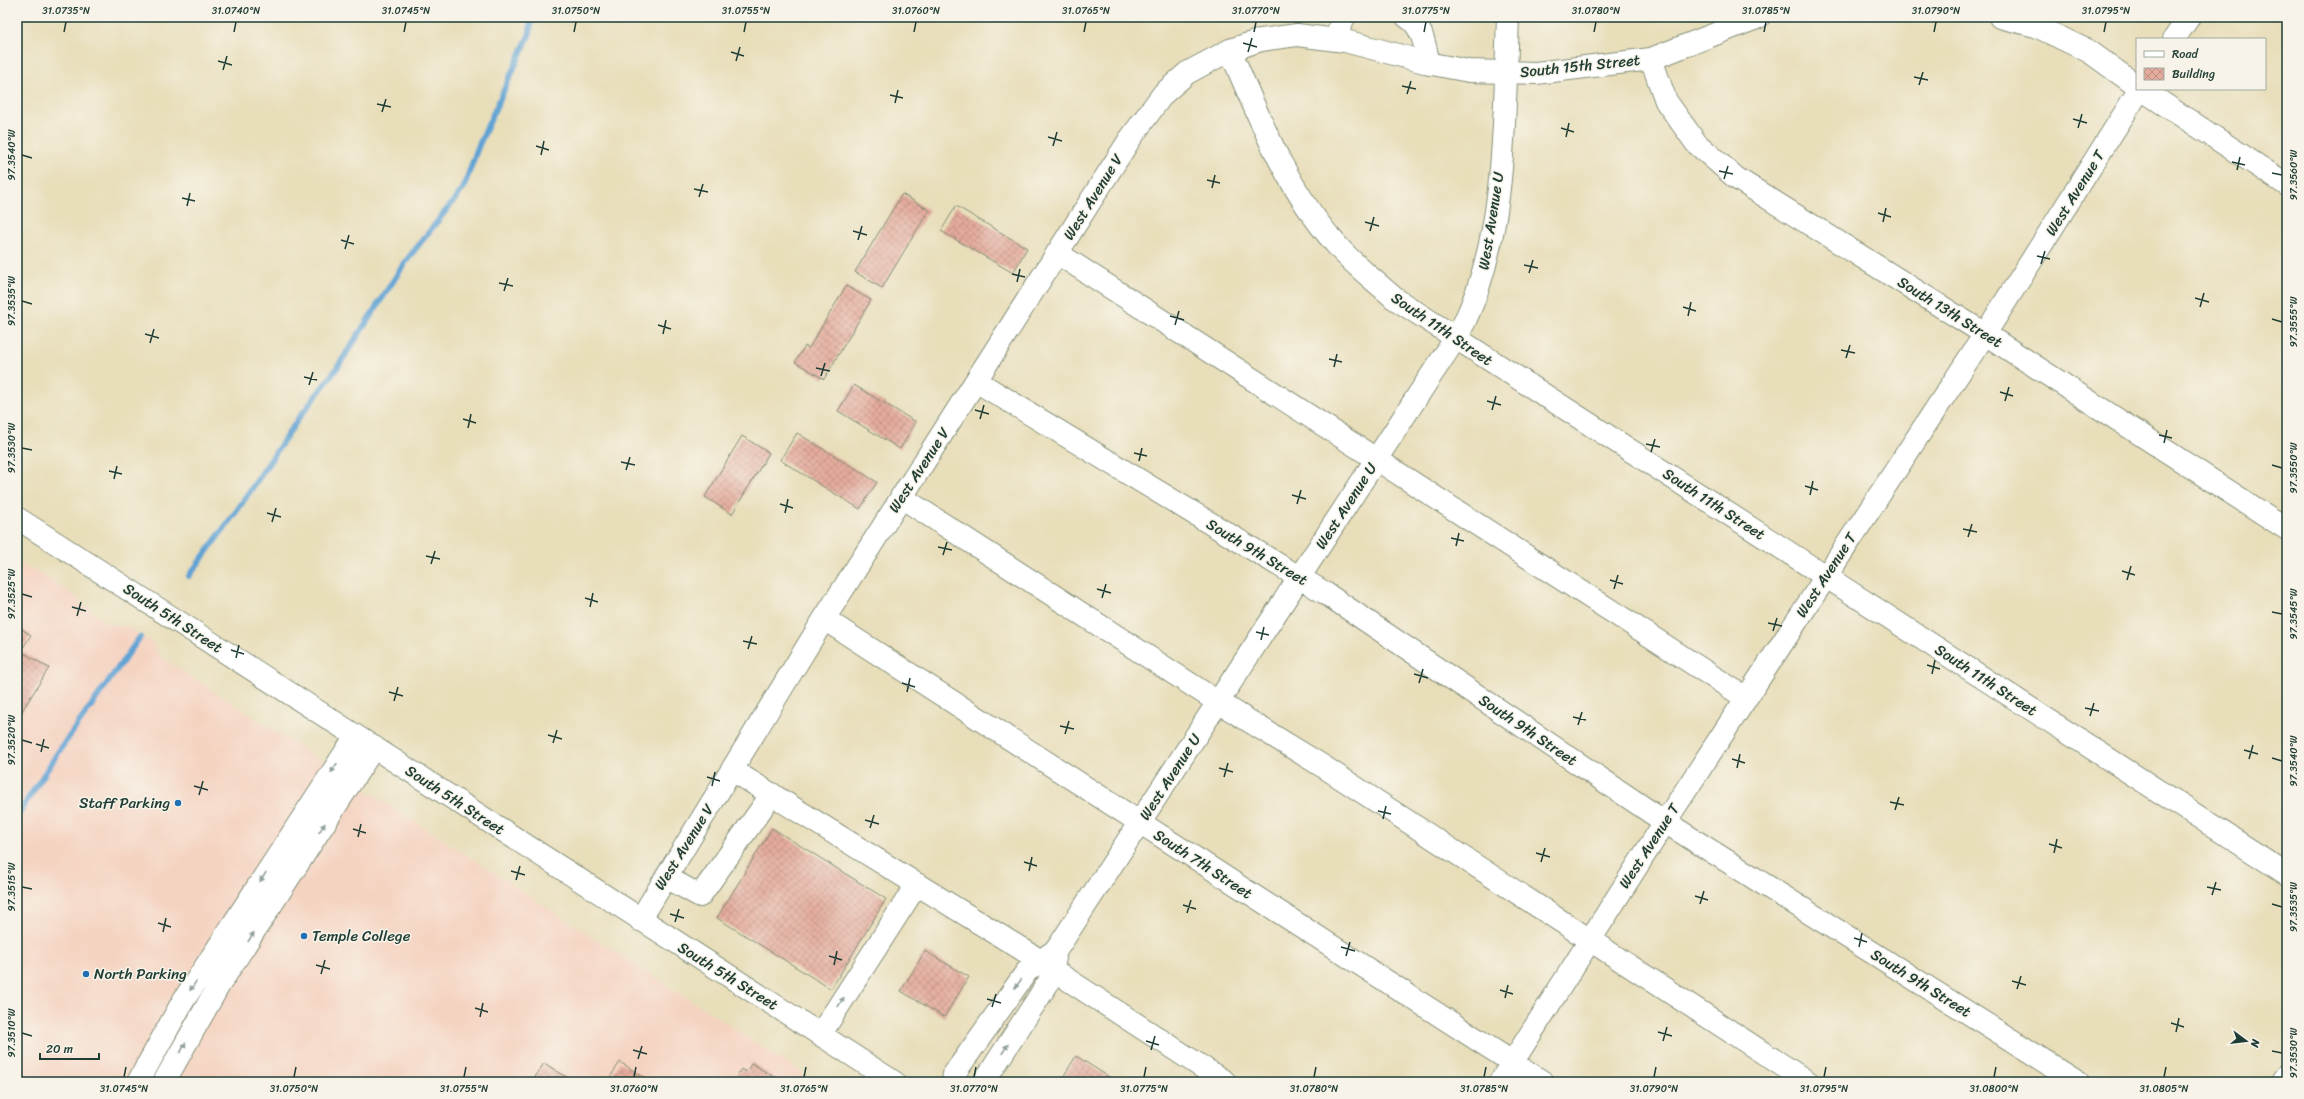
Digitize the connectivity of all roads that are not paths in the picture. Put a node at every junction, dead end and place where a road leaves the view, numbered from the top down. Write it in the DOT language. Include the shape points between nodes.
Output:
graph roads {
  1 [pos="1344,17"];
  2 [pos="1407,17"];
  3 [pos="1508,17"];
  4 [pos="1759,17"];
  5 [pos="2000,17"];
  6 [pos="2188,17"];
  7 [pos="2175,38"];
  8 [pos="1334,40"];
  9 [pos="1230,50"];
  10 [pos="1651,59"];
  11 [pos="1429,64"];
  12 [pos="1506,73"];
  13 [pos="2136,85"];
  14 [pos="2140,90"];
  15 [pos="2143,90"];
  16 [pos="2287,185"];
  17 [pos="1057,253"];
  18 [pos="1985,334"];
  19 [pos="1455,338"];
  20 [pos="976,381"];
  21 [pos="1377,459"];
  22 [pos="902,497"];
  23 [pos="17,518"];
  24 [pos="2287,530"];
  25 [pos="1826,576"];
  26 [pos="1300,578"];
  27 [pos="824,619"];
  28 [pos="1746,698"];
  29 [pos="1218,702"];
  30 [pos="356,736"];
  31 [pos="374,748"];
  32 [pos="732,770"];
  33 [pos="772,794"];
  34 [pos="1664,822"];
  35 [pos="1140,823"];
  36 [pos="2287,874"];
  37 [pos="666,877"];
  38 [pos="917,884"];
  39 [pos="640,920"];
  40 [pos="1590,939"];
  41 [pos="1050,960"];
  42 [pos="820,1035"];
  43 [pos="1513,1062"];
  44 [pos="2287,1075"];
  45 [pos="138,1082"];
  46 [pos="164,1082"];
  47 [pos="894,1082"];
  48 [pos="953,1082"];
  49 [pos="984,1082"];
  50 [pos="1225,1082"];
  51 [pos="1500,1082"];
  52 [pos="1543,1082"];
  53 [pos="1808,1082"];
  54 [pos="2078,1082"];
  55 [pos="2282,1082"];
  1 -- 8 [label="street"];
  2 -- 11 [label="street" via="1414,21 1421,32"];
  3 -- 12 [label="street, West Avenue U"];
  4 -- 10 [label="street, South 15th Street"];
  5 -- 13 [label="street" via="2036,26 2090,52"];
  6 -- 7 [label="street"];
  8 -- 9 [label="street, South 15th Street" via="1297,35 1261,40"];
  8 -- 11 [label="street, South 15th Street"];
  9 -- 17 [label="street, West Avenue V" via="1186,73 1163,94 1130,139"];
  9 -- 19 [label="street, South 11th Street" via="1276,156 1306,207 1334,243 1394,298"];
  10 -- 12 [label="street, South 15th Street" via="1536,73"];
  10 -- 18 [label="street, South 13th Street" via="1666,101 1696,143 1736,178"];
  11 -- 12 [label="street, South 15th Street" via="1469,71"];
  12 -- 19 [label="street, West Avenue U" via="1494,223 1483,274"];
  14 -- 18 [label="street, West Avenue T"];
  15 -- 16 [label="street"];
  17 -- 20 [label="street, West Avenue V"];
  17 -- 21 [label="street"];
  18 -- 24 [label="street, South 13th Street"];
  18 -- 25 [label="street, West Avenue T"];
  19 -- 21 [label="street, West Avenue U"];
  19 -- 25 [label="street, South 11th Street"];
  20 -- 22 [label="street, West Avenue V"];
  20 -- 26 [label="street, South 9th Street"];
  21 -- 26 [label="street, West Avenue U"];
  21 -- 28 [label="street"];
  22 -- 27 [label="street, West Avenue V"];
  22 -- 29 [label="street"];
  23 -- 30 [label="street, South 5th Street"];
  25 -- 28 [label="street, West Avenue T"];
  25 -- 36 [label="street, South 11th Street"];
  26 -- 29 [label="street, West Avenue U"];
  26 -- 34 [label="street, South 9th Street"];
  27 -- 32 [label="street, West Avenue V"];
  27 -- 35 [label="street, South 7th Street"];
  28 -- 34 [label="street, West Avenue T"];
  29 -- 35 [label="street, West Avenue U"];
  29 -- 40 [label="street" via="1324,767"];
  30 -- 31 [label="street, South 5th Street"];
  30 -- 45 [label="street, one-way" via="183,1001"];
  31 -- 39 [label="street, South 5th Street"];
  46 -- 31 [label="street, one-way" via="219,985"];
  32 -- 33 [label="street"];
  32 -- 37 [label="street, West Avenue V"];
  33 -- 37 [label="street" via="700,896"];
  33 -- 38 [label="street"];
  34 -- 40 [label="street, West Avenue T"];
  34 -- 54 [label="street, South 9th Street"];
  35 -- 41 [label="street, West Avenue U"];
  35 -- 43 [label="street, South 7th Street"];
  37 -- 39 [label="street, West Avenue V"];
  38 -- 41 [label="street"];
  42 -- 38 [label="street, one-way"];
  39 -- 42 [label="street, South 5th Street"];
  40 -- 43 [label="street, West Avenue T"];
  40 -- 53 [label="street"];
  41 -- 48 [label="street, West Avenue U, one-way" via="1027,971 954,1074"];
  49 -- 41 [label="street, West Avenue U, one-way" via="1050,980"];
  41 -- 50 [label="street"];
  42 -- 47 [label="street, South 5th Street"];
  43 -- 51 [label="street, West Avenue T"];
  43 -- 52 [label="street, South 7th Street"];
  44 -- 55 [label="street"];
}
